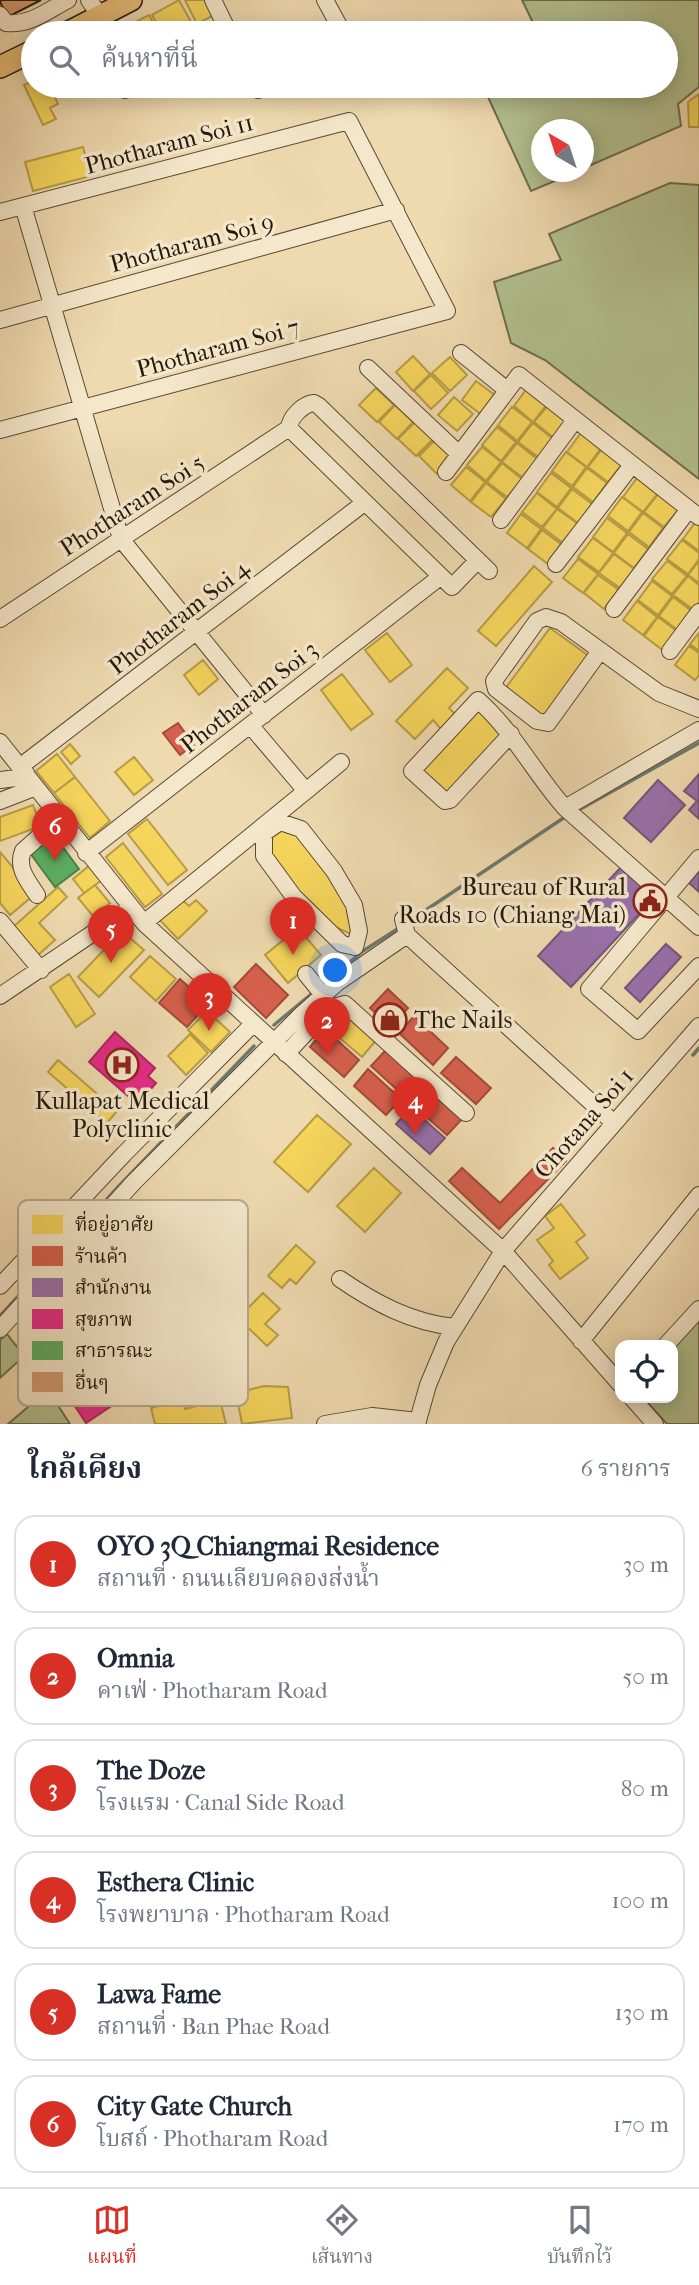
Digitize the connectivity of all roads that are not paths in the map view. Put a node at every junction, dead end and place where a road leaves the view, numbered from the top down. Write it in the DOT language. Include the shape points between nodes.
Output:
graph roads {
  1 [pos="131,0"];
  2 [pos="213,0"];
  3 [pos="325,0"];
  4 [pos="58,2"];
  5 [pos="0,16"];
  6 [pos="93,18"];
  7 [pos="41,21"];
  8 [pos="223,21"];
  9 [pos="336,21"];
  10 [pos="21,25"];
  11 [pos="21,57"];
  12 [pos="0,67"];
  13 [pos="23,206"];
  14 [pos="396,210"];
  15 [pos="0,212"];
  16 [pos="52,305"];
  17 [pos="0,320"];
  18 [pos="461,352"];
  19 [pos="368,368"];
  20 [pos="507,390"];
  21 [pos="82,408"];
  22 [pos="575,419"];
  23 [pos="289,428"];
  24 [pos="0,430"];
  25 [pos="459,454"];
  26 [pos="632,465"];
  27 [pos="446,472"];
  28 [pos="364,503"];
  29 [pos="694,513"];
  30 [pos="501,520"];
  31 [pos="121,539"];
  32 [pos="556,564"];
  33 [pos="440,577"];
  34 [pos="614,609"];
  35 [pos="699,612"];
  36 [pos="0,619"];
  37 [pos="197,632"];
  38 [pos="600,651"];
  39 [pos="670,651"];
  40 [pos="699,709"];
  41 [pos="264,715"];
  42 [pos="250,725"];
  43 [pos="699,730"];
  44 [pos="511,734"];
  45 [pos="0,743"];
  46 [pos="341,762"];
  47 [pos="15,766"];
  48 [pos="0,780"];
  49 [pos="36,787"];
  50 [pos="306,790"];
  51 [pos="0,802"];
  52 [pos="565,808"];
  53 [pos="60,818"];
  54 [pos="86,853"];
  55 [pos="699,858"];
  56 [pos="37,895"];
  57 [pos="667,897"];
  58 [pos="130,908"];
  59 [pos="0,921"];
  60 [pos="144,923"];
  61 [pos="699,927"];
  62 [pos="355,947"];
  63 [pos="366,962"];
  64 [pos="699,966"];
  65 [pos="41,970"];
  66 [pos="0,996"];
  67 [pos="253,1024"];
  68 [pos="699,1026"];
  69 [pos="273,1042"];
  70 [pos="286,1054"];
  71 [pos="466,1113"];
  72 [pos="614,1124"];
  73 [pos="699,1195"];
  74 [pos="83,1200"];
  75 [pos="118,1200"];
  76 [pos="503,1251"];
  77 [pos="18,1267"];
  78 [pos="340,1279"];
  79 [pos="0,1286"];
  80 [pos="18,1309"];
  81 [pos="699,1309"];
  82 [pos="455,1327"];
  83 [pos="0,1329"];
  84 [pos="671,1340"];
  85 [pos="582,1341"];
  86 [pos="615,1378"];
  87 [pos="636,1403"];
  88 [pos="417,1423"];
  89 [pos="326,1424"];
  90 [pos="655,1424"];
  1 -- 6 [label="main road"];
  2 -- 8 [label="street"];
  3 -- 9 [label="street"];
  4 -- 7 [label="street"];
  5 -- 10 [label="street" via="6,23"];
  11 -- 12 [label="main road"];
  13 -- 14 [label="street, Photharam Soi 11" via="349,121"];
  13 -- 15 [label="street, Photharam Soi 11"];
  13 -- 16 [label="street"];
  14 -- 16 [label="street, Photharam Soi 9"];
  14 -- 21 [label="street, Photharam Soi 7" via="447,311"];
  16 -- 17 [label="street, Photharam Soi 9"];
  16 -- 21 [label="street"];
  18 -- 20 [label="street"];
  19 -- 25 [label="street"];
  20 -- 22 [label="street" via="519,375"];
  20 -- 25 [label="street"];
  21 -- 24 [label="street, Photharam Soi 7"];
  21 -- 31 [label="street"];
  22 -- 26 [label="street"];
  22 -- 30 [label="street"];
  23 -- 28 [label="street"];
  23 -- 31 [label="street, Photharam Soi 5"];
  23 -- 33 [label="street, Photharam Soi 5" via="306,405 319,406 483,566 452,587"];
  25 -- 27 [label="street"];
  26 -- 29 [label="street"];
  26 -- 32 [label="street"];
  28 -- 33 [label="street"];
  28 -- 37 [label="street, Photharam Soi 4"];
  29 -- 34 [label="street"];
  31 -- 36 [label="street, Photharam Soi 5"];
  31 -- 37 [label="street"];
  33 -- 41 [label="street, Photharam Soi 3"];
  35 -- 39 [label="street"];
  37 -- 41 [label="street"];
  37 -- 47 [label="street, Photharam Soi 4"];
  38 -- 38 [label="street" via="548,723 537,722 496,689 494,681 537,621 546,617 561,622"];
  38 -- 40 [label="street" via="659,693"];
  41 -- 42 [label="street, Photharam Soi 3"];
  42 -- 50 [label="street"];
  42 -- 54 [label="street, Photharam Soi 3"];
  43 -- 52 [label="street"];
  44 -- 44 [label="street" via="478,700 412,771 445,801 450,800"];
  44 -- 52 [label="street"];
  45 -- 47 [label="street"];
  46 -- 50 [label="street"];
  47 -- 48 [label="street" via="16,778"];
  47 -- 49 [label="street"];
  49 -- 51 [label="street"];
  49 -- 53 [label="street"];
  50 -- 60 [label="street"];
  52 -- 57 [label="street"];
  53 -- 54 [label="street"];
  53 -- 56 [label="street" via="20,858"];
  54 -- 58 [label="street"];
  55 -- 57 [label="street"];
  57 -- 61 [label="street"];
  57 -- 64 [label="street" via="589,989 638,1031"];
  58 -- 60 [label="street"];
  58 -- 65 [label="street"];
  59 -- 65 [label="street"];
  60 -- 67 [label="street"];
  62 -- 62 [label="street" via="341,944 294,897 264,856 264,833 280,822 300,829 334,871 354,905 359,931"];
  62 -- 63 [label="street"];
  63 -- 69 [label="street" via="314,984"];
  63 -- 72 [label="street" via="405,927"];
  65 -- 66 [label="street"];
  67 -- 69 [label="street"];
  67 -- 74 [label="street"];
  68 -- 72 [label="street, Chotana Soi 1"];
  69 -- 70 [label="street"];
  69 -- 75 [label="street"];
  70 -- 71 [label="street" via="329,1008 345,1004"];
  70 -- 76 [label="street"];
  72 -- 76 [label="street, Chotana Soi 1"];
  73 -- 85 [label="street"];
  76 -- 82 [label="street, Chotana Soi 1"];
  76 -- 85 [label="street"];
  77 -- 79 [label="street"];
  78 -- 82 [label="street" via="425,1325"];
  80 -- 83 [label="street"];
  81 -- 84 [label="street"];
  82 -- 88 [label="street, Chotana Soi 1" via="433,1370"];
  85 -- 86 [label="street"];
  87 -- 90 [label="street"];
  88 -- 89 [label="street" via="372,1416"];
}
